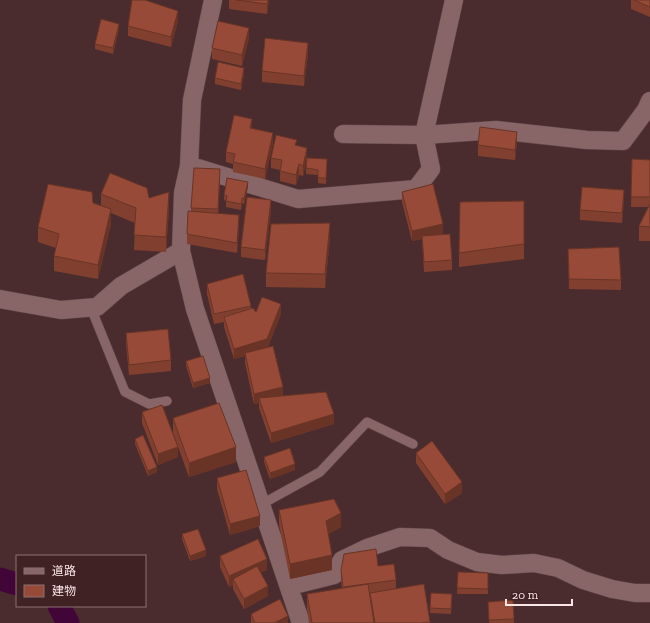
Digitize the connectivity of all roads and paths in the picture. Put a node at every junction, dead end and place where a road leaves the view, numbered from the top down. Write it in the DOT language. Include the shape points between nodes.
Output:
graph roads {
  1 [pos="212,0"];
  2 [pos="454,0"];
  3 [pos="650,101"];
  4 [pos="343,134"];
  5 [pos="424,135"];
  6 [pos="189,166"];
  7 [pos="181,251"];
  8 [pos="0,299"];
  9 [pos="91,308"];
  10 [pos="167,401"];
  11 [pos="413,444"];
  12 [pos="262,504"];
  13 [pos="290,586"];
  14 [pos="650,593"];
  15 [pos="301,623"];
  1 -- 6 [label="street" via="192,100"];
  2 -- 5 [label="street"];
  3 -- 5 [label="street" via="623,141 580,140 496,130"];
  4 -- 5 [label="street"];
  5 -- 6 [label="street" via="432,169 416,189 298,199"];
  6 -- 7 [label="street" via="183,193"];
  7 -- 9 [label="street" via="121,286 97,307"];
  7 -- 12 [label="street" via="195,309"];
  8 -- 9 [label="street" via="61,310"];
  9 -- 10 [label="lane" via="125,392 149,404"];
  11 -- 12 [label="lane" via="367,422 320,472"];
  12 -- 13 [label="street"];
  13 -- 14 [label="street" via="334,575 342,560 400,537 430,538 448,550 477,562 502,565 534,563 558,568 583,580 612,589"];
  13 -- 15 [label="street"];
}
